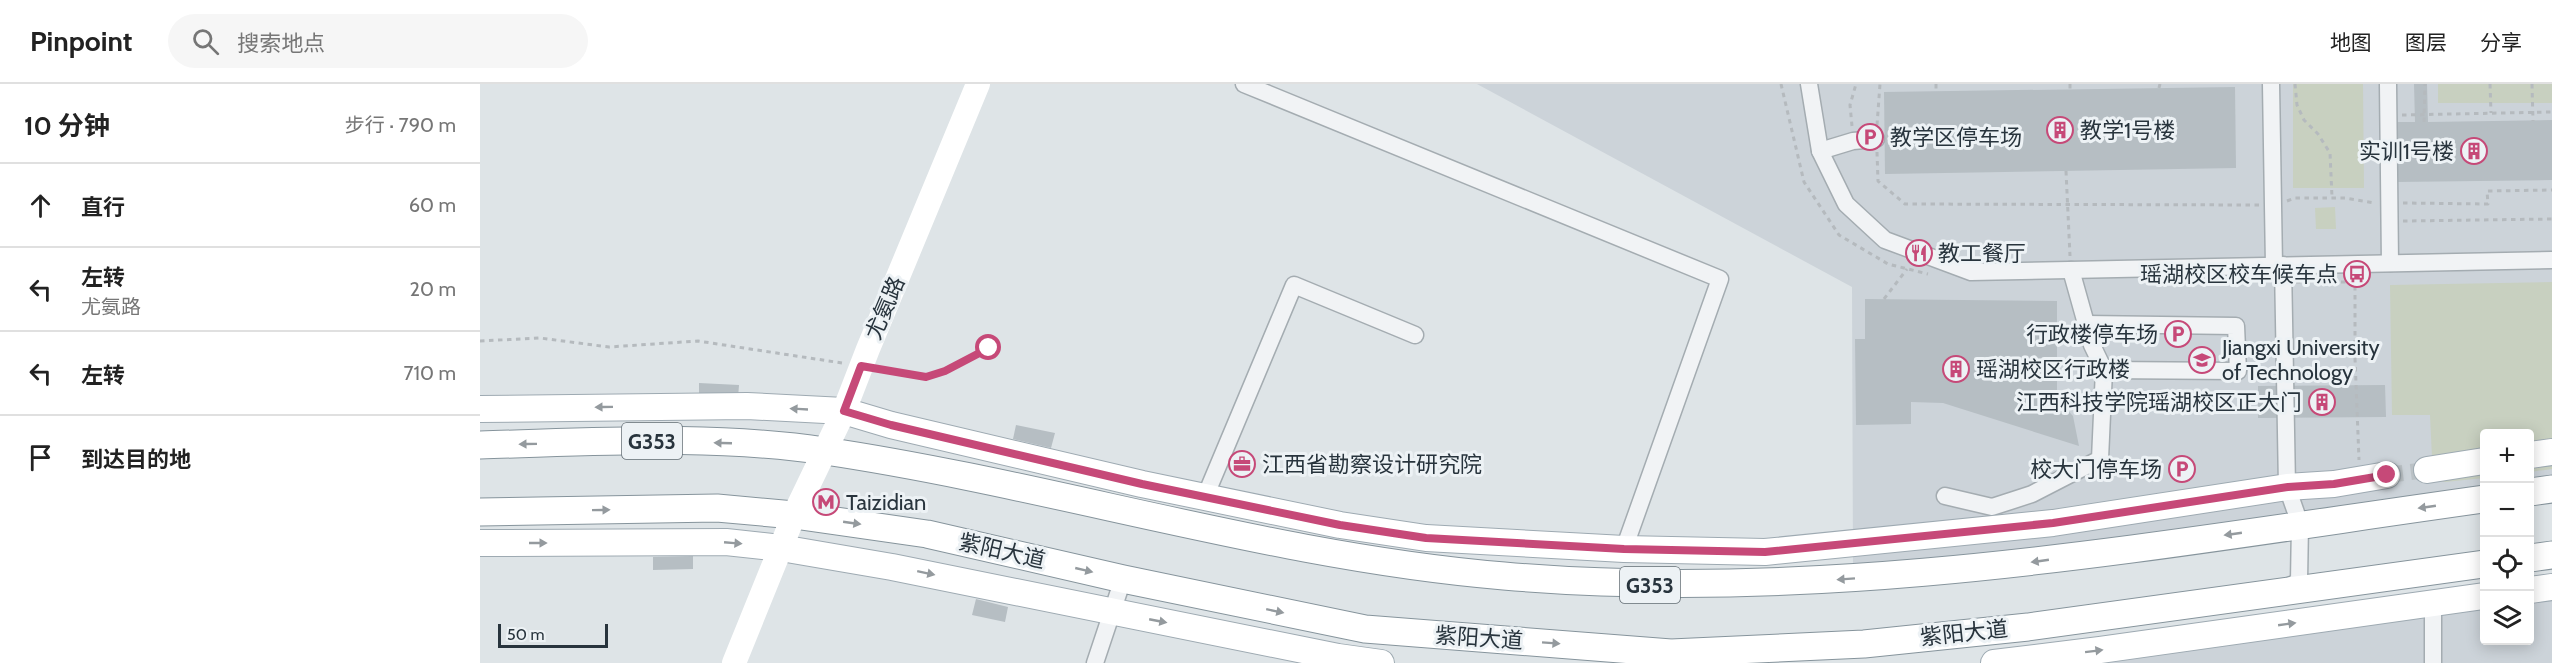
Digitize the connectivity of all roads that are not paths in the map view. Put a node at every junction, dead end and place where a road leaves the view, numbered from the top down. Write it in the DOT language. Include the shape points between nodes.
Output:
graph roads {
  1 [pos="978,84"];
  2 [pos="1245,84"];
  3 [pos="1809,84"];
  4 [pos="2271,84"];
  5 [pos="2388,84"];
  6 [pos="1876,139"];
  7 [pos="1820,151"];
  8 [pos="2552,260"];
  9 [pos="2390,263"];
  10 [pos="2279,265"];
  11 [pos="2071,270"];
  12 [pos="2086,324"];
  13 [pos="1415,335"];
  14 [pos="2104,370"];
  15 [pos="480,409"];
  16 [pos="844,411"];
  17 [pos="480,445"];
  18 [pos="823,450"];
  19 [pos="2552,452"];
  20 [pos="2534,454"];
  21 [pos="2480,462"];
  22 [pos="2427,470"];
  23 [pos="2387,475"];
  24 [pos="2288,487"];
  25 [pos="2552,489"];
  26 [pos="2534,491"];
  27 [pos="1945,496"];
  28 [pos="1205,497"];
  29 [pos="2480,499"];
  30 [pos="480,512"];
  31 [pos="794,515"];
  32 [pos="2300,524"];
  33 [pos="480,543"];
  34 [pos="782,548"];
  35 [pos="1624,549"];
  36 [pos="2552,555"];
  37 [pos="2534,557"];
  38 [pos="2480,565"];
  39 [pos="1123,579"];
  40 [pos="2552,587"];
  41 [pos="2534,589"];
  42 [pos="2279,592"];
  43 [pos="2480,597"];
  44 [pos="2433,604"];
  45 [pos="1112,611"];
  46 [pos="2028,627"];
  47 [pos="1338,660"];
  48 [pos="2029,661"];
  49 [pos="734,663"];
  50 [pos="1095,663"];
  51 [pos="1381,663"];
  52 [pos="1994,663"];
  53 [pos="2433,663"];
  1 -- 16 [label="main road, 尤氨路"];
  2 -- 35 [label="street" via="1720,279"];
  3 -- 7 [label="street"];
  4 -- 10 [label="street" via="2273,206"];
  5 -- 9 [label="street"];
  6 -- 7 [label="street"];
  7 -- 11 [label="street" via="1846,204 1885,240 1971,272"];
  8 -- 9 [label="street"];
  9 -- 10 [label="street"];
  10 -- 11 [label="street"];
  10 -- 24 [label="street"];
  11 -- 12 [label="street"];
  12 -- 14 [label="street"];
  12 -- 14 [label="street" via="2236,326 2238,371"];
  13 -- 28 [label="street" via="1294,285"];
  14 -- 27 [label="street" via="2100,459 2031,494 1992,507"];
  16 -- 15 [label="main road, one-way" via="747,406"];
  16 -- 18 [label="main road, 尤氨路"];
  16 -- 28 [label="main road"];
  18 -- 17 [label="highway, G353, one-way" via="658,441"];
  18 -- 31 [label="main road, 尤氨路"];
  32 -- 18 [label="highway, G353, one-way" via="2028,562 1878,577 1772,584 1651,585 1506,577 1388,564"];
  19 -- 20 [label="main road"];
  21 -- 22 [label="main road"];
  23 -- 24 [label="main road"];
  24 -- 32 [label="street"];
  24 -- 35 [label="main road" via="2053,523 1777,551"];
  25 -- 26 [label="highway"];
  28 -- 35 [label="main road" via="1426,538"];
  29 -- 32 [label="highway, G353, one-way"];
  30 -- 31 [label="highway, 紫阳大道, one-way" via="717,508"];
  31 -- 34 [label="main road, 尤氨路"];
  31 -- 39 [label="highway, 紫阳大道, one-way" via="927,534"];
  32 -- 42 [label="street" via="2299,581"];
  33 -- 34 [label="main road, one-way" via="726,542"];
  34 -- 45 [label="main road, one-way"];
  34 -- 49 [label="main road, 尤氨路"];
  36 -- 37 [label="highway"];
  38 -- 42 [label="highway, 紫阳大道"];
  39 -- 45 [label="street"];
  39 -- 46 [label="highway, 紫阳大道, one-way" via="1365,629 1671,653 1864,644"];
  40 -- 41 [label="main road"];
  42 -- 46 [label="highway, 紫阳大道"];
  43 -- 44 [label="main road"];
  48 -- 44 [label="main road, one-way"];
  44 -- 53 [label="street"];
  45 -- 47 [label="main road, one-way"];
  45 -- 50 [label="street"];
  46 -- 48 [label="street"];
  47 -- 51 [label="main road"];
  48 -- 52 [label="main road"];
}
